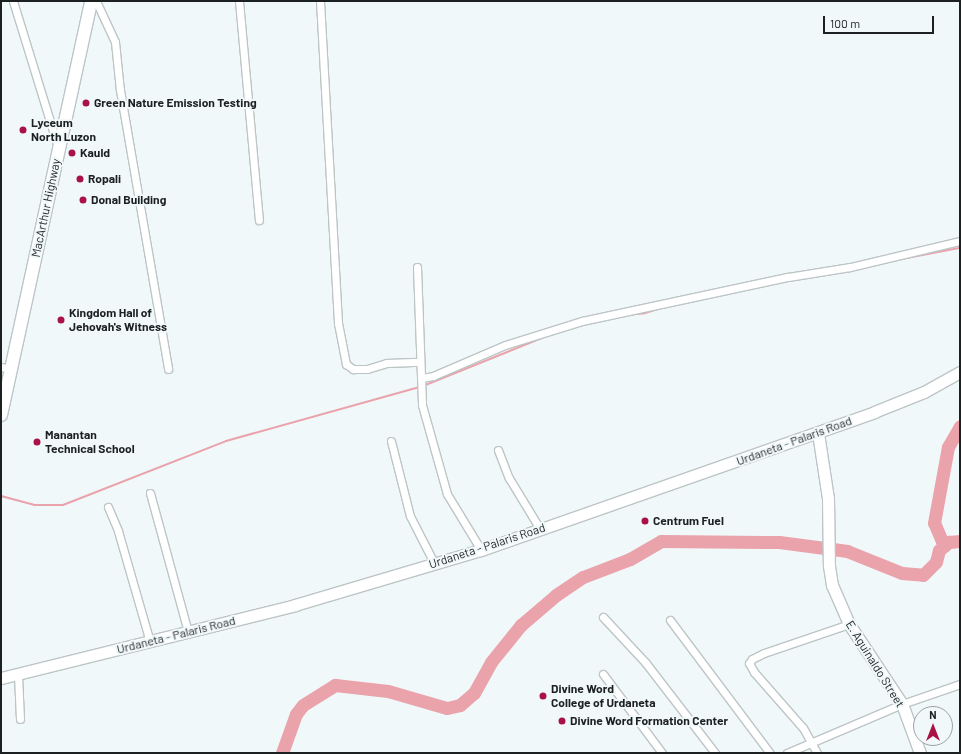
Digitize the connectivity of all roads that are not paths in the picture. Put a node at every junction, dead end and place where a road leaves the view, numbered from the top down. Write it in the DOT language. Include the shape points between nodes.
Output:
graph roads {
  1 [pos="12,1"];
  2 [pos="91,1"];
  3 [pos="96,1"];
  4 [pos="239,1"];
  5 [pos="320,1"];
  6 [pos="58,149"];
  7 [pos="260,220"];
  8 [pos="960,241"];
  9 [pos="417,268"];
  10 [pos="420,362"];
  11 [pos="6,368"];
  12 [pos="168,369"];
  13 [pos="960,372"];
  14 [pos="421,381"];
  15 [pos="1,415"];
  16 [pos="818,433"];
  17 [pos="391,442"];
  18 [pos="498,450"];
  19 [pos="150,493"];
  20 [pos="108,507"];
  21 [pos="540,529"];
  22 [pos="481,550"];
  23 [pos="434,564"];
  24 [pos="603,617"];
  25 [pos="670,620"];
  26 [pos="849,624"];
  27 [pos="188,632"];
  28 [pos="150,642"];
  29 [pos="603,674"];
  30 [pos="18,675"];
  31 [pos="1,678"];
  32 [pos="960,684"];
  33 [pos="902,704"];
  34 [pos="20,719"];
  35 [pos="811,741"];
  36 [pos="662,753"];
  37 [pos="715,753"];
  38 [pos="770,753"];
  39 [pos="788,753"];
  40 [pos="817,753"];
  41 [pos="920,753"];
  1 -- 6 [label="street"];
  2 -- 6 [label="main road, MacArthur Highway"];
  3 -- 12 [label="street" via="115,42 120,90"];
  4 -- 7 [label="street"];
  5 -- 10 [label="street" via="338,323 346,364 353,369 367,370 387,363"];
  6 -- 11 [label="main road, MacArthur Highway"];
  8 -- 14 [label="street" via="582,321 506,345"];
  9 -- 10 [label="street"];
  10 -- 14 [label="street"];
  11 -- 15 [label="main road, MacArthur Highway"];
  13 -- 16 [label="main road, Urdaneta - Palaris Road" via="924,392"];
  14 -- 22 [label="street" via="421,398 447,494"];
  16 -- 21 [label="main road, Urdaneta - Palaris Road"];
  16 -- 26 [label="main road, E. Aguinaldo Street" via="828,498 829,566 832,585"];
  17 -- 23 [label="street" via="410,516"];
  18 -- 21 [label="street" via="509,478"];
  19 -- 27 [label="street"];
  20 -- 28 [label="street" via="118,531"];
  21 -- 22 [label="main road, Urdaneta - Palaris Road"];
  22 -- 23 [label="main road, Urdaneta - Palaris Road"];
  23 -- 27 [label="main road, Urdaneta - Palaris Road" via="295,605"];
  24 -- 37 [label="street" via="645,662"];
  25 -- 38 [label="street"];
  26 -- 33 [label="main road, E. Aguinaldo Street"];
  26 -- 35 [label="street" via="764,653 749,663"];
  27 -- 28 [label="main road, Urdaneta - Palaris Road"];
  28 -- 30 [label="main road, Urdaneta - Palaris Road"];
  29 -- 36 [label="street"];
  30 -- 31 [label="main road, Urdaneta - Palaris Road"];
  30 -- 34 [label="street"];
  32 -- 33 [label="street"];
  33 -- 35 [label="street"];
  33 -- 41 [label="main road, E. Aguinaldo Street"];
  35 -- 39 [label="street"];
  35 -- 40 [label="street"];
}
